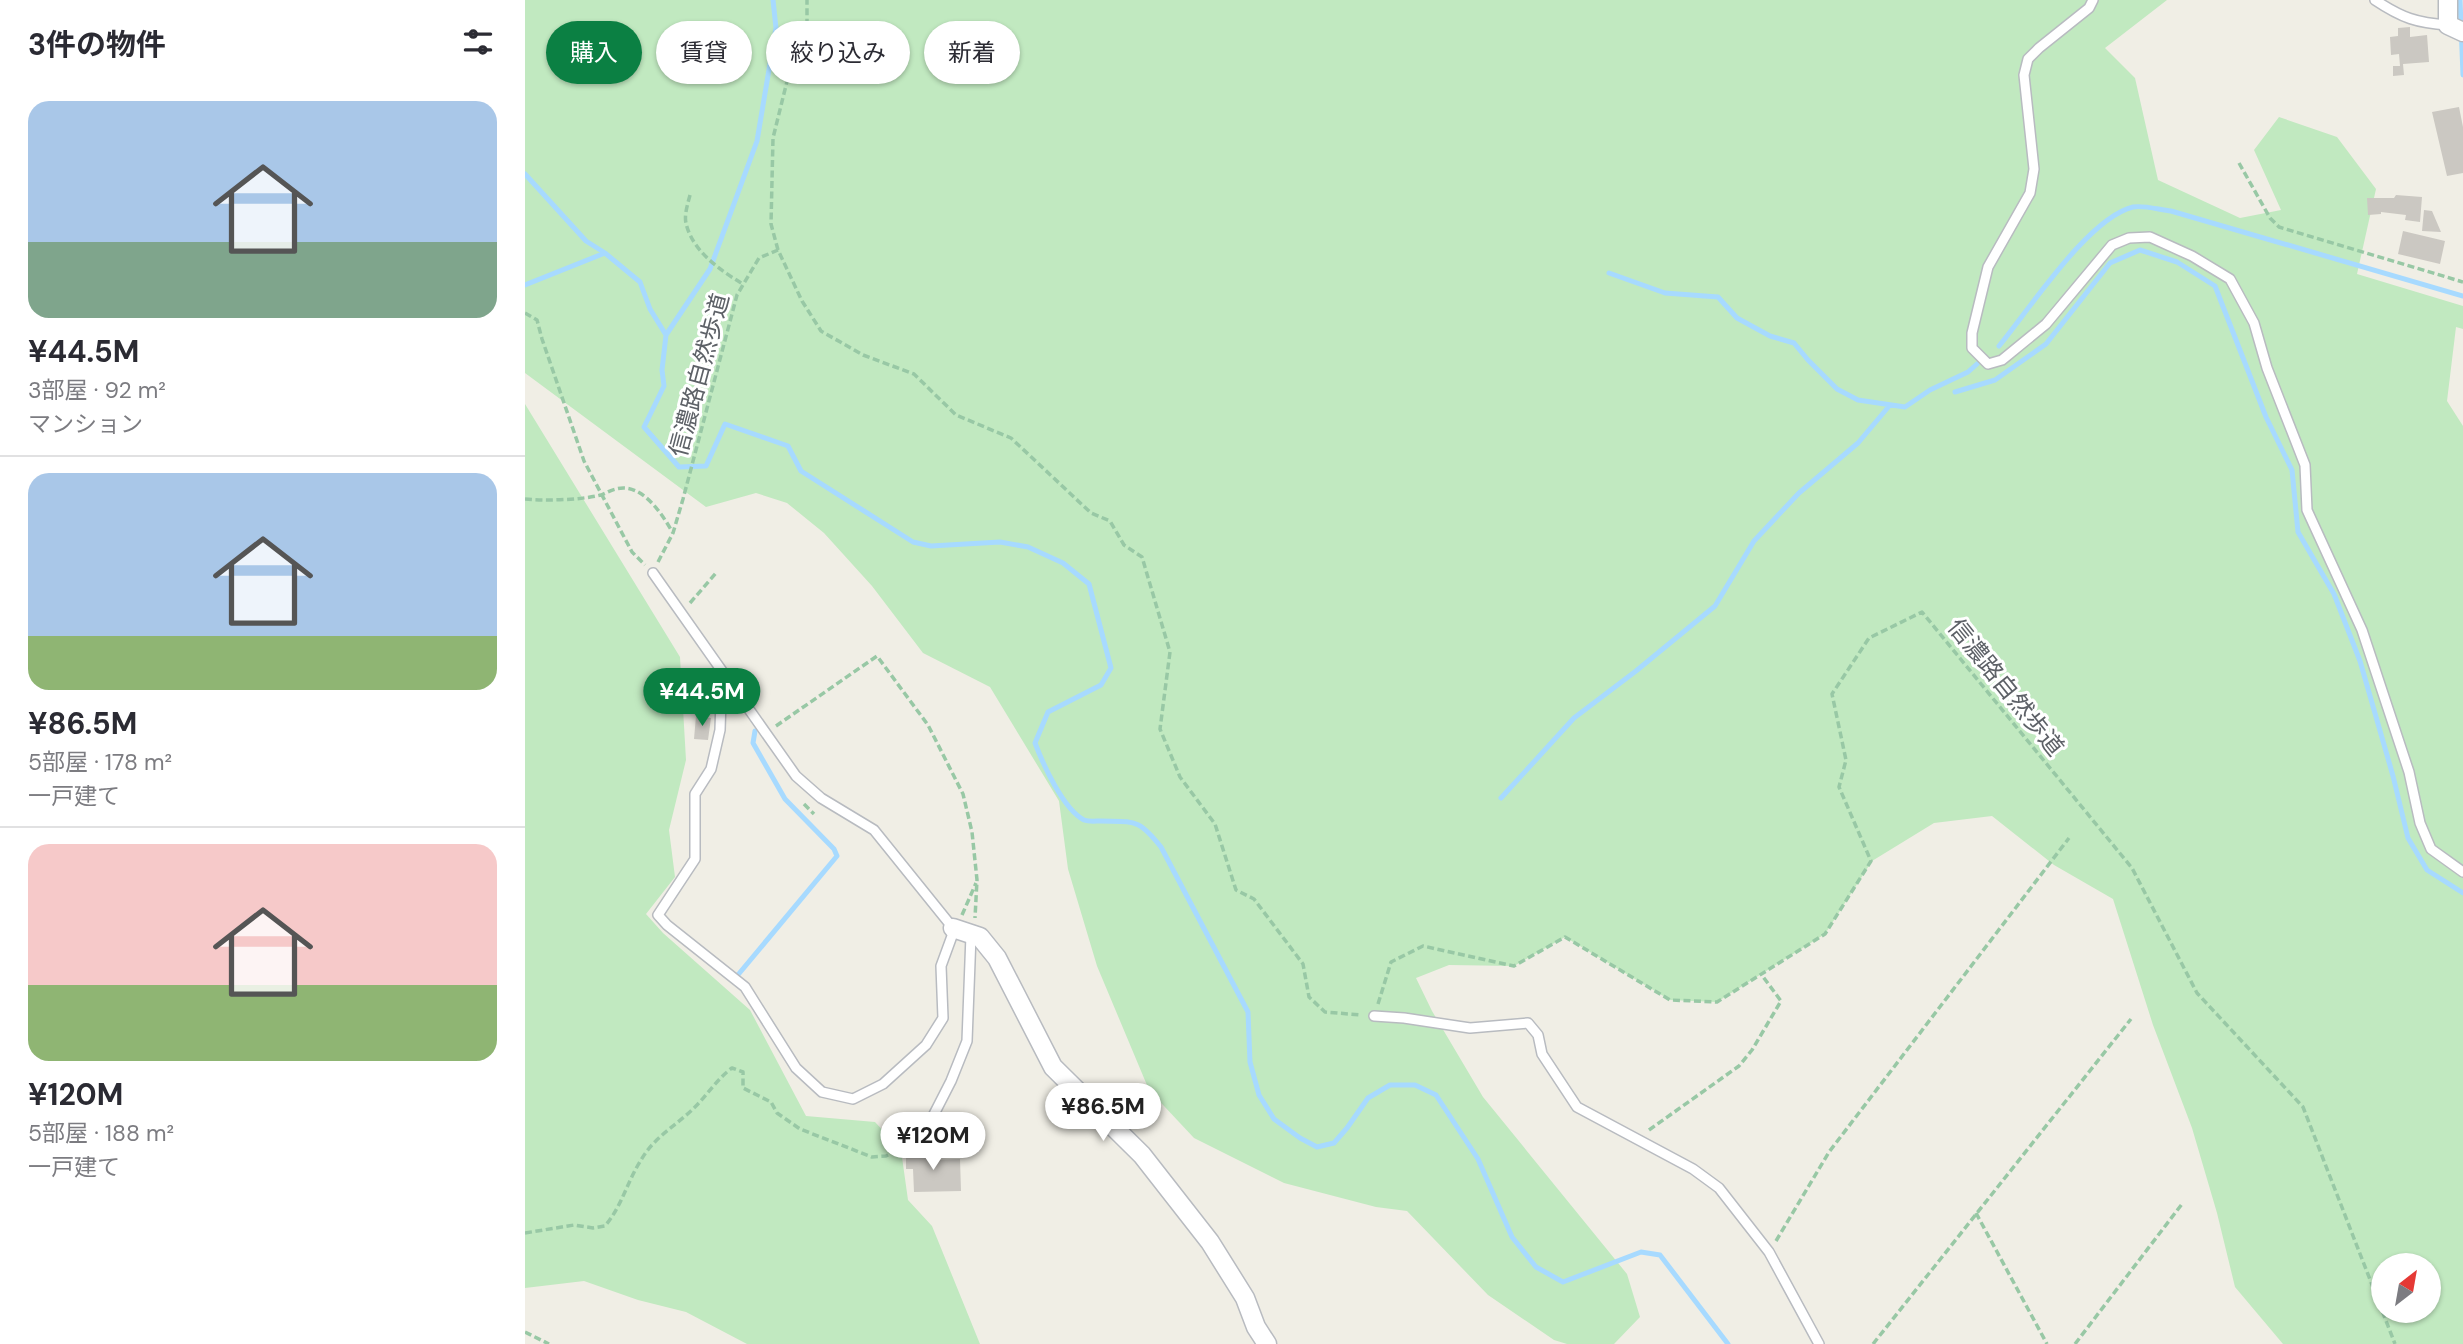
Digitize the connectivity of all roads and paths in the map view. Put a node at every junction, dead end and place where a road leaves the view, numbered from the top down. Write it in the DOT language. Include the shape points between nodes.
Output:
graph roads {
  1 [pos="807,0"];
  2 [pos="2093,0"];
  3 [pos="2375,0"];
  4 [pos="2448,0"];
  5 [pos="2456,29"];
  6 [pos="2239,163"];
  7 [pos="690,195"];
  8 [pos="778,250"];
  9 [pos="2463,282"];
  10 [pos="743,284"];
  11 [pos="525,313"];
  12 [pos="601,495"];
  13 [pos="525,499"];
  14 [pos="673,533"];
  15 [pos="653,573"];
  16 [pos="716,573"];
  17 [pos="681,612"];
  18 [pos="734,688"];
  19 [pos="766,733"];
  20 [pos="2069,838"];
  21 [pos="2463,872"];
  22 [pos="977,880"];
  23 [pos="953,928"];
  24 [pos="976,936"];
  25 [pos="1761,974"];
  26 [pos="1374,1016"];
  27 [pos="2131,1019"];
  28 [pos="1636,1139"];
  29 [pos="904,1147"];
  30 [pos="2182,1204"];
  31 [pos="1976,1213"];
  32 [pos="525,1233"];
  33 [pos="1769,1252"];
  34 [pos="525,1332"];
  35 [pos="549,1344"];
  36 [pos="1267,1344"];
  37 [pos="1819,1344"];
  38 [pos="1873,1344"];
  39 [pos="2047,1344"];
  40 [pos="2075,1344"];
  41 [pos="2395,1344"];
  1 -- 8 [label="path" via="807,28 795,49 773,138 771,224"];
  2 -- 21 [label="lane" via="2028,59 2024,75 2034,169 2030,193 1988,267 1972,348 1989,364 2003,360 2046,324 2112,245 2129,238 2150,237 2230,279 2254,323 2305,465 2307,510 2362,630 2409,772 2420,823 2431,849"];
  3 -- 5 [label="lane" via="2420,23"];
  4 -- 5 [label="street"];
  6 -- 9 [label="path" via="2279,228"];
  7 -- 10 [label="path" via="685,223 697,244 703,254"];
  8 -- 10 [label="path, 信濃路自然歩道" via="759,258"];
  8 -- 26 [label="path" via="821,331 863,355 914,374 956,415 1011,438 1091,513 1110,521 1124,545 1142,557 1170,652 1160,729 1180,777 1215,824 1236,890 1254,899 1303,964 1309,997 1325,1012"];
  10 -- 14 [label="path, 信濃路自然歩道"];
  11 -- 12 [label="path" via="537,320 584,461"];
  12 -- 13 [label="path"];
  12 -- 14 [label="path" via="619,488 634,491 648,499"];
  12 -- 15 [label="path" via="632,552"];
  14 -- 15 [label="path, 信濃路自然歩道"];
  15 -- 17 [label="lane"];
  16 -- 17 [label="path"];
  17 -- 18 [label="lane"];
  18 -- 19 [label="lane"];
  18 -- 23 [label="lane" via="721,699 711,769 695,794 695,859 658,915 745,987 796,1068 822,1092 853,1100 883,1084 926,1045 943,1018 940,966"];
  19 -- 22 [label="path" via="877,656 928,725 963,794"];
  19 -- 23 [label="lane" via="796,776 874,830"];
  20 -- 33 [label="path" via="1829,1152"];
  22 -- 23 [label="path" via="967,908"];
  22 -- 24 [label="path"];
  23 -- 24 [label="street"];
  24 -- 29 [label="lane" via="967,1041 929,1124"];
  24 -- 36 [label="street" via="997,958 1053,1067 1142,1155 1210,1241"];
  25 -- 26 [label="path, 信濃路自然歩道" via="1717,1002 1670,1000 1565,937 1514,966 1423,946 1391,962"];
  25 -- 28 [label="path" via="1781,1002 1752,1050 1739,1066"];
  25 -- 41 [label="path, 信濃路自然歩道" via="1825,934 1871,861 1839,788 1846,760 1832,694 1869,638 1922,612 2131,868 2197,993 2303,1107"];
  26 -- 28 [label="lane" via="1470,1028 1528,1023 1538,1035 1542,1054 1577,1107"];
  27 -- 31 [label="path"];
  28 -- 33 [label="lane" via="1719,1188"];
  29 -- 32 [label="path" via="872,1157 800,1129 777,1113 771,1102 743,1088 743,1072 732,1068 641,1159 617,1212 605,1226 574,1225"];
  30 -- 40 [label="path"];
  31 -- 38 [label="path"];
  31 -- 39 [label="path"];
  33 -- 37 [label="lane"];
  34 -- 35 [label="path"];
}
